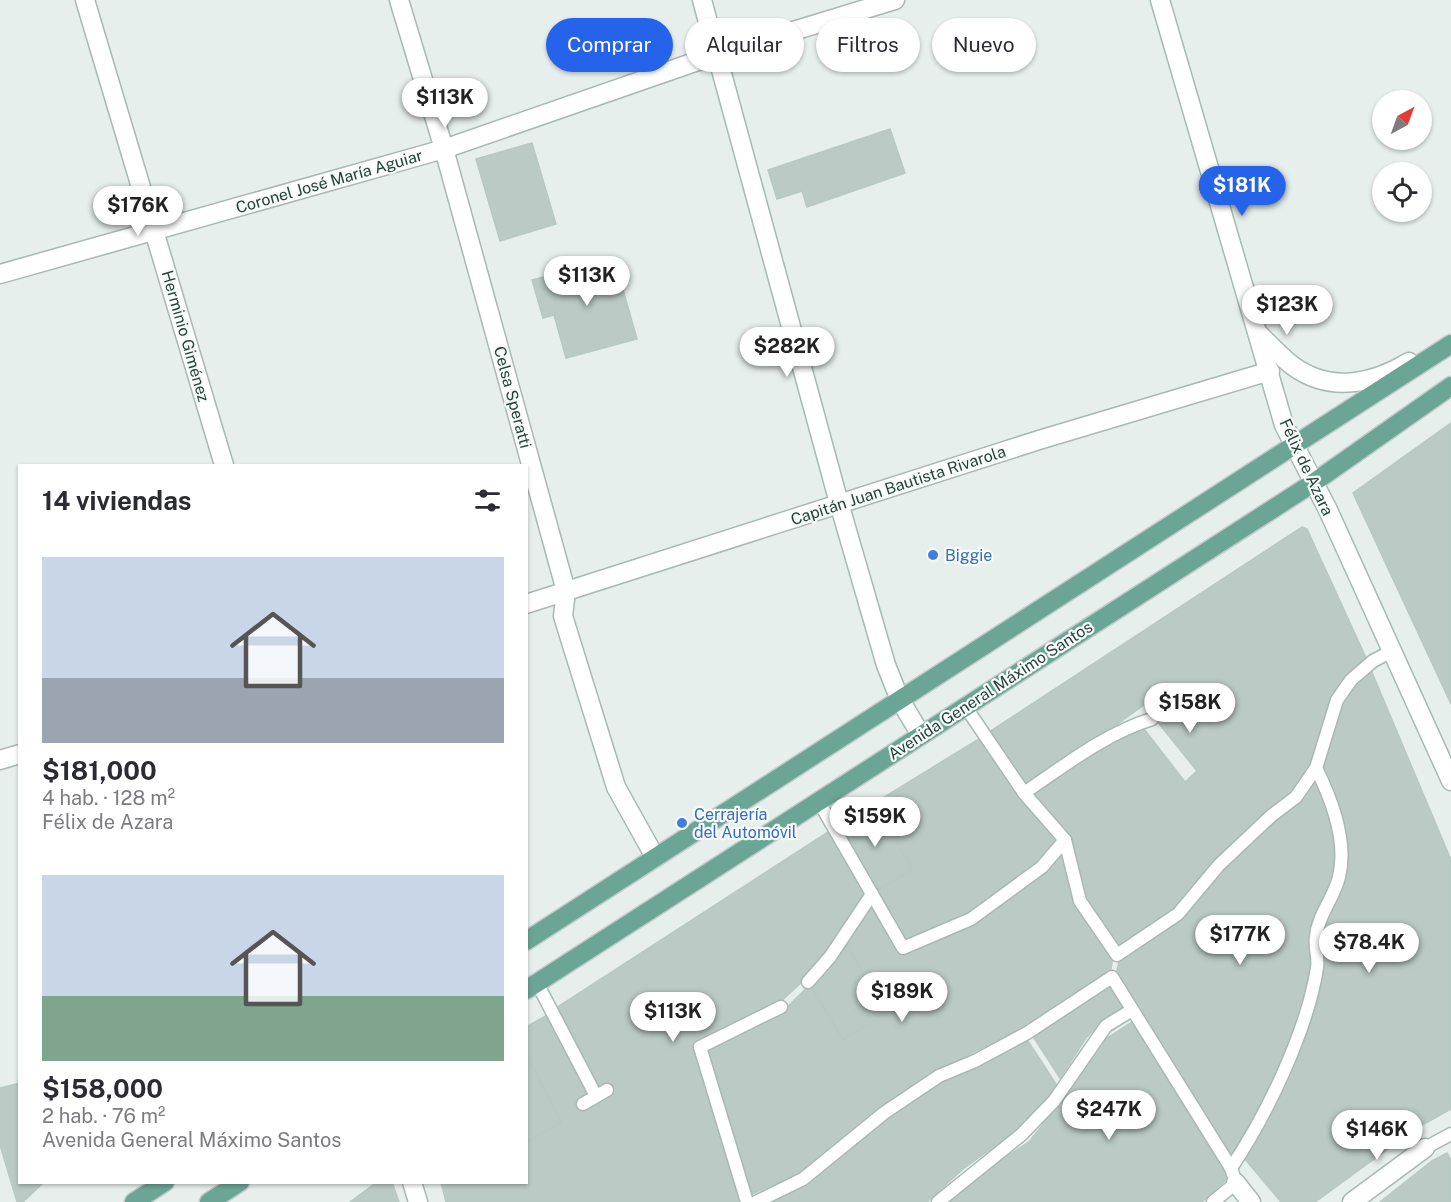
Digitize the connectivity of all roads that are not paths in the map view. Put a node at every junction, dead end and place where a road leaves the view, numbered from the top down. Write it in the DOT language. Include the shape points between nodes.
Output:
graph roads {
  1 [pos="85,0"];
  2 [pos="399,0"];
  3 [pos="702,0"];
  4 [pos="895,0"];
  5 [pos="1160,0"];
  6 [pos="707,18"];
  7 [pos="804,28"];
  8 [pos="685,65"];
  9 [pos="723,72"];
  10 [pos="444,149"];
  11 [pos="154,229"];
  12 [pos="0,274"];
  13 [pos="1256,332"];
  14 [pos="1451,344"];
  15 [pos="1270,371"];
  16 [pos="1451,386"];
  17 [pos="1293,446"];
  18 [pos="224,464"];
  19 [pos="1312,483"];
  20 [pos="839,503"];
  21 [pos="566,591"];
  22 [pos="528,603"];
  23 [pos="1392,651"];
  24 [pos="900,700"];
  25 [pos="964,706"];
  26 [pos="1152,719"];
  27 [pos="921,735"];
  28 [pos="18,755"];
  29 [pos="0,760"];
  30 [pos="1316,768"];
  31 [pos="1451,781"];
  32 [pos="1024,793"];
  33 [pos="819,802"];
  34 [pos="1065,840"];
  35 [pos="655,857"];
  36 [pos="872,894"];
  37 [pos="528,939"];
  38 [pos="808,982"];
  39 [pos="532,986"];
  40 [pos="781,1007"];
  41 [pos="1132,1010"];
  42 [pos="583,1104"];
  43 [pos="1451,1134"];
  44 [pos="1425,1148"];
  45 [pos="1234,1176"];
  46 [pos="162,1184"];
  47 [pos="237,1184"];
  48 [pos="413,1184"];
  49 [pos="134,1202"];
  50 [pos="209,1202"];
  51 [pos="418,1202"];
  52 [pos="747,1202"];
  53 [pos="756,1202"];
  54 [pos="938,1202"];
  55 [pos="1213,1202"];
  56 [pos="1251,1202"];
  57 [pos="1352,1202"];
  1 -- 11 [label="street, Herminio Giménez"];
  2 -- 10 [label="street, Celsa Speratti"];
  3 -- 6 [label="street"];
  4 -- 7 [label="street, Coronel José María Aguiar"];
  5 -- 13 [label="street, Félix de Azara"];
  8 -- 10 [label="street, Coronel José María Aguiar"];
  9 -- 20 [label="street"];
  10 -- 11 [label="street, Coronel José María Aguiar"];
  10 -- 21 [label="street, Celsa Speratti"];
  11 -- 12 [label="street, Coronel José María Aguiar"];
  11 -- 18 [label="street, Herminio Giménez"];
  13 -- 14 [label="street" via="1294,367 1317,378 1344,383 1379,378 1431,348"];
  13 -- 15 [label="street, Félix de Azara"];
  14 -- 17 [label="main road"];
  15 -- 17 [label="street, Félix de Azara"];
  15 -- 20 [label="street, Capitán Juan Bautista Rivarola"];
  16 -- 19 [label="main road, Avenida General Máximo Santos"];
  17 -- 19 [label="street, Félix de Azara"];
  17 -- 24 [label="main road"];
  19 -- 23 [label="street, Félix de Azara"];
  19 -- 25 [label="main road, Avenida General Máximo Santos"];
  20 -- 21 [label="street, Capitán Juan Bautista Rivarola"];
  20 -- 24 [label="street" via="886,665"];
  21 -- 22 [label="street, Capitán Juan Bautista Rivarola"];
  21 -- 35 [label="street, Celsa Speratti" via="563,616 616,788"];
  23 -- 30 [label="lane" via="1351,680 1337,700"];
  23 -- 31 [label="street, Félix de Azara"];
  24 -- 27 [label="street"];
  24 -- 35 [label="main road"];
  25 -- 27 [label="main road, Avenida General Máximo Santos"];
  25 -- 32 [label="lane"];
  26 -- 32 [label="lane" via="1083,754"];
  27 -- 33 [label="main road, Avenida General Máximo Santos"];
  28 -- 29 [label="street"];
  30 -- 34 [label="lane" via="1296,797 1219,865 1178,914 1117,955 1080,901"];
  30 -- 45 [label="lane" via="1331,798 1342,848 1339,877 1315,937 1318,966 1299,1033"];
  32 -- 34 [label="lane"];
  33 -- 36 [label="lane"];
  33 -- 39 [label="main road, Avenida General Máximo Santos"];
  34 -- 36 [label="lane" via="1042,867 971,919 903,948"];
  35 -- 37 [label="main road"];
  36 -- 38 [label="lane" via="830,957"];
  39 -- 42 [label="lane" via="601,1093"];
  40 -- 52 [label="lane" via="699,1047"];
  41 -- 45 [label="lane"];
  41 -- 53 [label="lane" via="1112,977 1027,1033 939,1076 884,1113 803,1179"];
  41 -- 54 [label="lane" via="1106,1026 1054,1101 1021,1135"];
  43 -- 44 [label="lane"];
  44 -- 57 [label="street"];
  45 -- 55 [label="lane"];
  45 -- 56 [label="street"];
  46 -- 49 [label="main road"];
  47 -- 50 [label="main road"];
  48 -- 51 [label="street"];
}
